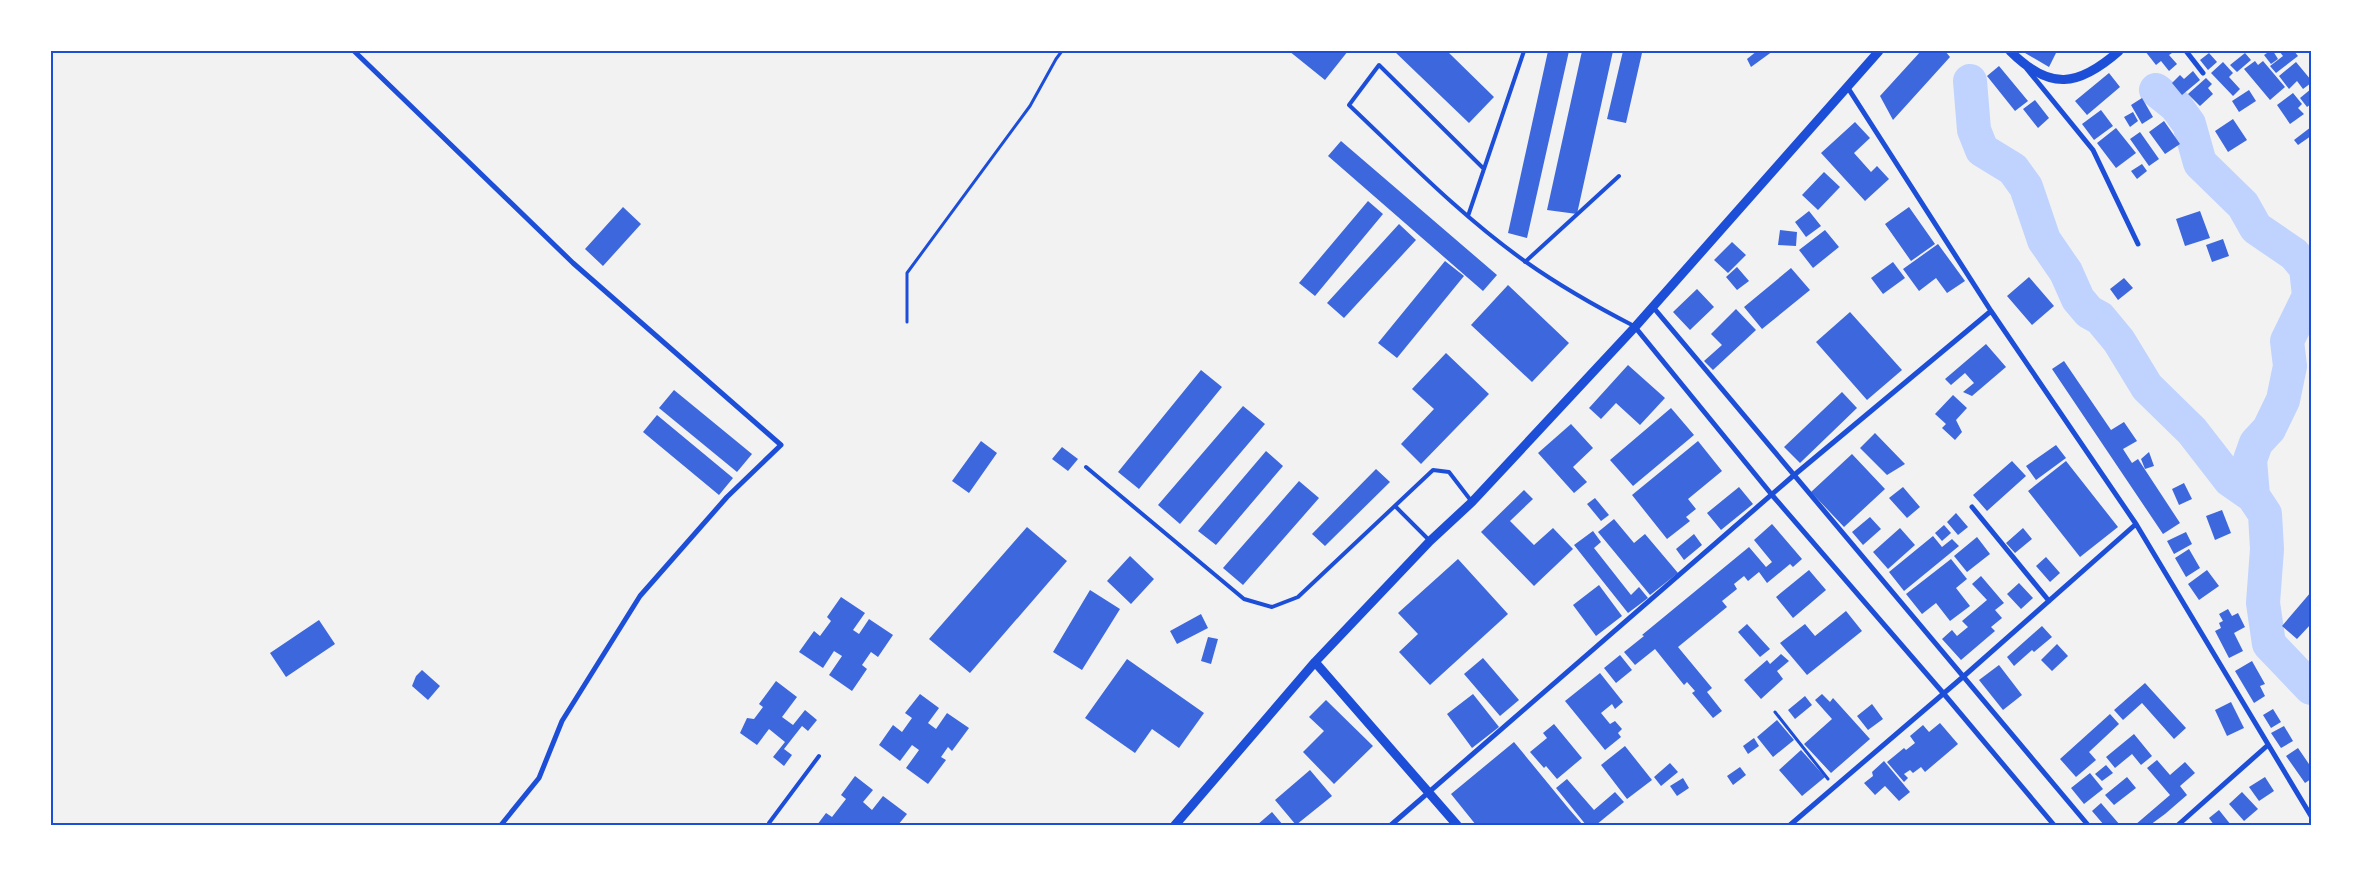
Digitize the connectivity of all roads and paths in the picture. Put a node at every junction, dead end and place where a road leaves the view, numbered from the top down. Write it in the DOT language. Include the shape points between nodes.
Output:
graph roads {
  1 [pos="354,51"];
  2 [pos="1062,51"];
  3 [pos="1524,51"];
  4 [pos="1879,51"];
  5 [pos="2010,51"];
  6 [pos="2119,51"];
  7 [pos="2186,51"];
  8 [pos="2025,67"];
  9 [pos="2203,73"];
  10 [pos="1848,88"];
  11 [pos="1484,169"];
  12 [pos="1620,176"];
  13 [pos="1468,216"];
  14 [pos="2138,244"];
  15 [pos="1525,262"];
  16 [pos="1653,307"];
  17 [pos="1991,311"];
  18 [pos="907,322"];
  19 [pos="1635,327"];
  20 [pos="1086,467"];
  21 [pos="1793,476"];
  22 [pos="1772,495"];
  23 [pos="1472,502"];
  24 [pos="1394,506"];
  25 [pos="1972,507"];
  26 [pos="2136,524"];
  27 [pos="1430,541"];
  28 [pos="2049,601"];
  29 [pos="1315,662"];
  30 [pos="1964,676"];
  31 [pos="1944,694"];
  32 [pos="1776,712"];
  33 [pos="2268,745"];
  34 [pos="819,756"];
  35 [pos="1835,787"];
  36 [pos="1429,793"];
  37 [pos="2311,816"];
  38 [pos="501,825"];
  39 [pos="771,825"];
  40 [pos="1175,825"];
  41 [pos="1391,825"];
  42 [pos="1457,825"];
  43 [pos="1790,825"];
  44 [pos="2054,825"];
  45 [pos="2088,825"];
  46 [pos="2178,825"];
  1 -- 38 [label="street" via="572,264 781,446 727,497 640,596 562,720 539,778"];
  2 -- 18 [label="path" via="1030,106 907,273"];
  3 -- 11 [label="lane"];
  4 -- 10 [label="street"];
  5 -- 8 [label="street"];
  6 -- 8 [label="street" via="2080,78 2049,80"];
  7 -- 9 [label="street"];
  8 -- 14 [label="street" via="2093,150"];
  10 -- 16 [label="street"];
  10 -- 17 [label="street"];
  11 -- 13 [label="lane"];
  11 -- 13 [label="lane" via="1379,65 1349,105"];
  12 -- 15 [label="lane"];
  13 -- 15 [label="lane"];
  15 -- 19 [label="lane" via="1597,308"];
  16 -- 19 [label="street"];
  16 -- 21 [label="street"];
  17 -- 21 [label="street"];
  17 -- 26 [label="street"];
  19 -- 22 [label="street"];
  19 -- 23 [label="street"];
  20 -- 24 [label="lane" via="1244,600 1272,607 1298,597"];
  21 -- 22 [label="street"];
  21 -- 30 [label="street"];
  22 -- 31 [label="street"];
  22 -- 36 [label="street"];
  23 -- 24 [label="lane" via="1449,472 1433,470"];
  23 -- 27 [label="street"];
  24 -- 27 [label="lane"];
  25 -- 28 [label="street"];
  26 -- 28 [label="street"];
  26 -- 33 [label="street"];
  27 -- 29 [label="street"];
  28 -- 30 [label="street"];
  29 -- 36 [label="street"];
  29 -- 40 [label="street"];
  30 -- 31 [label="street"];
  30 -- 45 [label="street"];
  31 -- 35 [label="street"];
  31 -- 44 [label="street"];
  32 -- 35 [label="path"];
  33 -- 37 [label="street"];
  33 -- 46 [label="street"];
  34 -- 39 [label="lane" via="769,823"];
  35 -- 43 [label="street"];
  36 -- 41 [label="street"];
  36 -- 42 [label="street"];
}
